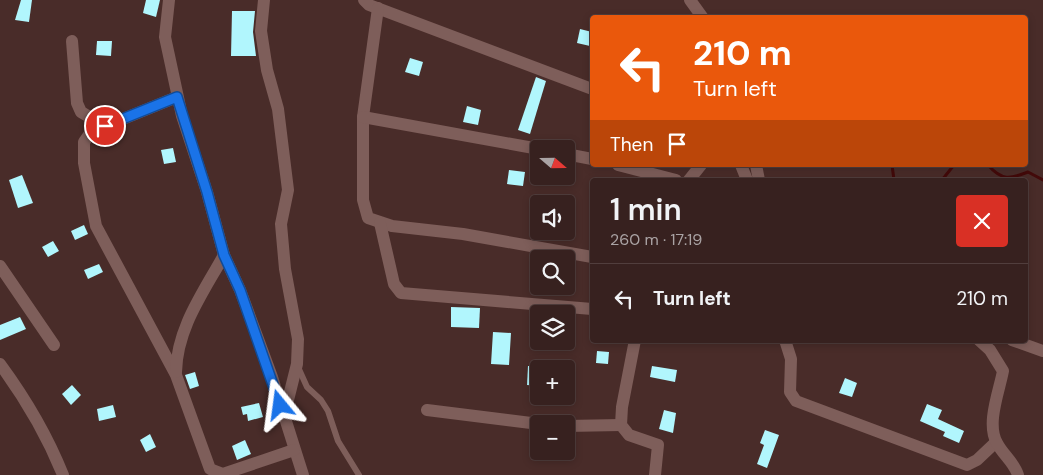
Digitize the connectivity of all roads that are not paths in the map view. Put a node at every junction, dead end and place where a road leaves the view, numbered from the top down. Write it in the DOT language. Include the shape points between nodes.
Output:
graph roads {
  1 [pos="169,0"];
  2 [pos="264,0"];
  3 [pos="364,0"];
  4 [pos="690,0"];
  5 [pos="378,8"];
  6 [pos="701,15"];
  7 [pos="72,41"];
  8 [pos="590,88"];
  9 [pos="177,97"];
  10 [pos="363,117"];
  11 [pos="105,126"];
  12 [pos="530,147"];
  13 [pos="575,156"];
  14 [pos="590,160"];
  15 [pos="626,167"];
  16 [pos="699,167"];
  17 [pos="668,178"];
  18 [pos="691,178"];
  19 [pos="380,223"];
  20 [pos="224,255"];
  21 [pos="590,257"];
  22 [pos="0,266"];
  23 [pos="590,309"];
  24 [pos="634,343"];
  25 [pos="786,343"];
  26 [pos="982,343"];
  27 [pos="1020,343"];
  28 [pos="54,346"];
  29 [pos="1043,352"];
  30 [pos="0,364"];
  31 [pos="297,364"];
  32 [pos="176,375"];
  33 [pos="427,410"];
  34 [pos="283,418"];
  35 [pos="530,423"];
  36 [pos="621,425"];
  37 [pos="575,426"];
  38 [pos="996,442"];
  39 [pos="294,450"];
  40 [pos="63,475"];
  41 [pos="303,475"];
  42 [pos="359,475"];
  43 [pos="654,475"];
  44 [pos="1018,475"];
  1 -- 9 [label="street" via="165,37"];
  2 -- 31 [label="street" via="261,31 278,109 288,190 281,224 285,269 298,339"];
  3 -- 5 [label="street"];
  4 -- 6 [label="street"];
  5 -- 8 [label="street"];
  5 -- 10 [label="street"];
  7 -- 11 [label="street" via="77,104 81,112"];
  9 -- 11 [label="street"];
  9 -- 20 [label="street"];
  10 -- 12 [label="street"];
  10 -- 19 [label="street" via="363,200 368,218"];
  11 -- 32 [label="street" via="91,132 84,142 84,163 96,226"];
  13 -- 14 [label="street"];
  15 -- 17 [label="street"];
  16 -- 18 [label="street"];
  19 -- 21 [label="street"];
  19 -- 23 [label="street" via="394,284 401,293"];
  20 -- 32 [label="street" via="182,333"];
  20 -- 34 [label="street" via="272,377"];
  22 -- 28 [label="street"];
  24 -- 36 [label="street"];
  25 -- 38 [label="street" via="791,359 790,392 802,404 967,465"];
  26 -- 38 [label="street" via="1003,371 993,422"];
  27 -- 29 [label="street"];
  30 -- 40 [label="street" via="21,393"];
  31 -- 34 [label="street"];
  31 -- 42 [label="lane" via="307,387 328,411 338,441"];
  32 -- 39 [label="street" via="210,469 223,474"];
  33 -- 35 [label="street"];
  34 -- 39 [label="street"];
  36 -- 37 [label="street"];
  36 -- 43 [label="street" via="629,435 658,445"];
  38 -- 44 [label="street" via="1016,466"];
  39 -- 41 [label="street"];
}
